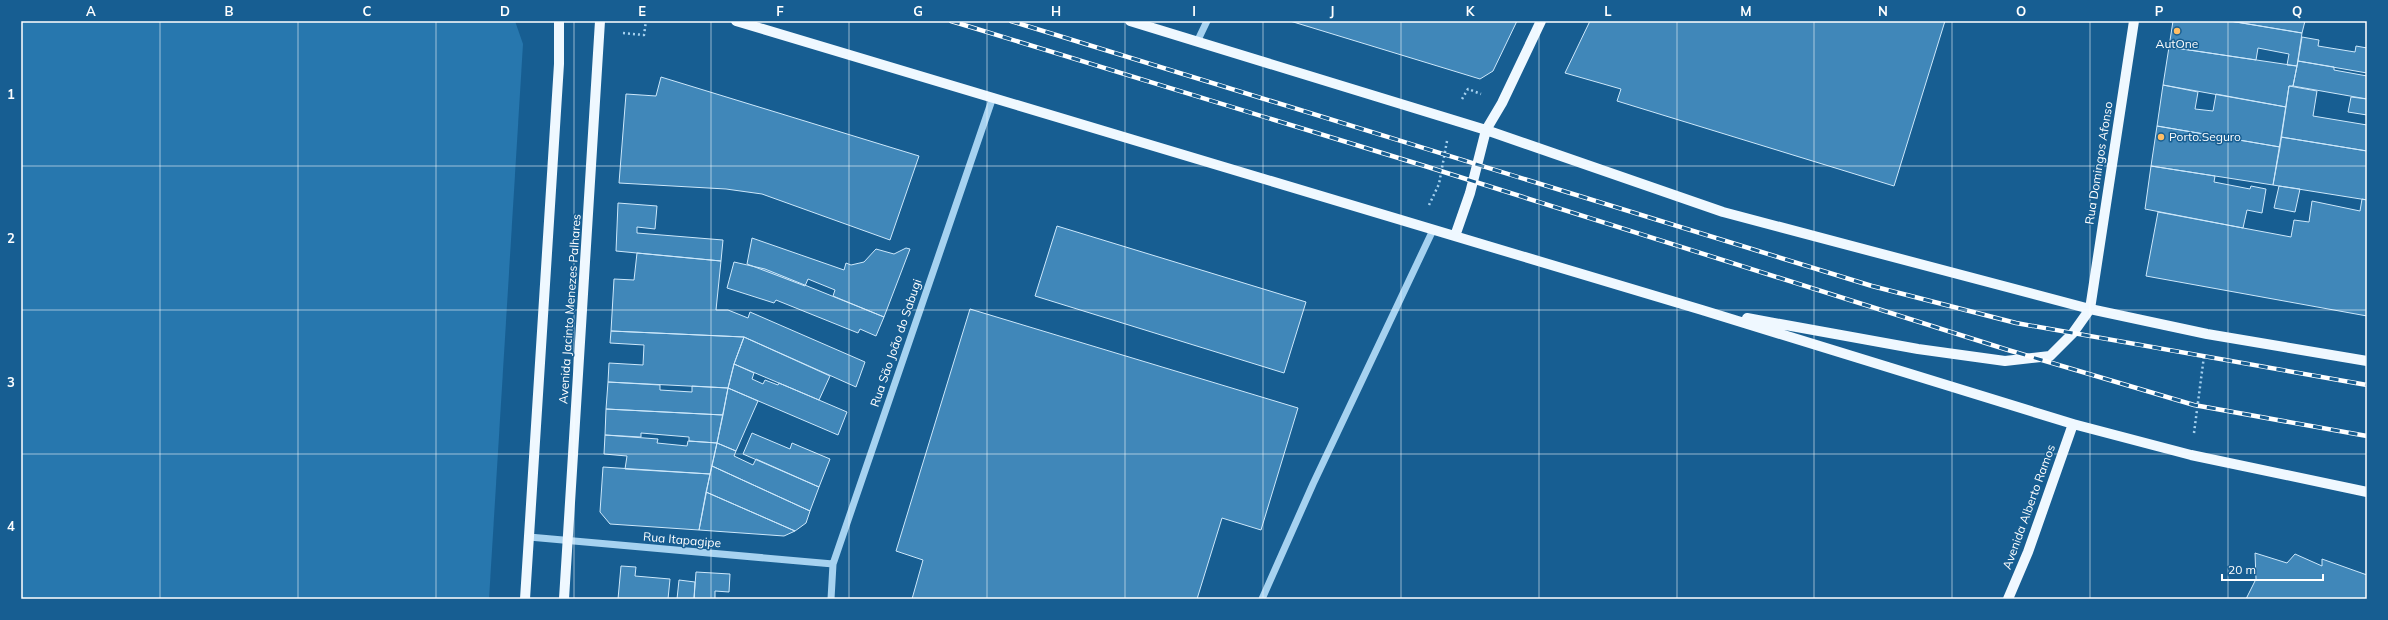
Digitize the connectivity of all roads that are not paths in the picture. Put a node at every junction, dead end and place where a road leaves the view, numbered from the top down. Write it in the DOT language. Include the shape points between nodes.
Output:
graph roads {
  1 [pos="559,21"];
  2 [pos="600,21"];
  3 [pos="736,21"];
  4 [pos="1130,21"];
  5 [pos="1207,21"];
  6 [pos="1540,21"];
  7 [pos="2134,21"];
  8 [pos="1197,42"];
  9 [pos="993,97"];
  10 [pos="1486,130"];
  11 [pos="1433,230"];
  12 [pos="1455,236"];
  13 [pos="2090,309"];
  14 [pos="1702,310"];
  15 [pos="2367,361"];
  16 [pos="2073,424"];
  17 [pos="2367,492"];
  18 [pos="529,537"];
  19 [pos="568,541"];
  20 [pos="832,564"];
  21 [pos="525,599"];
  22 [pos="564,599"];
  23 [pos="831,599"];
  24 [pos="1262,599"];
  25 [pos="2008,599"];
  1 -- 18 [label="main road" via="558,80"];
  2 -- 19 [label="main road, Avenida Jacinto Menezes Palhares"];
  3 -- 9 [label="main road"];
  4 -- 8 [label="main road"];
  5 -- 8 [label="street"];
  6 -- 10 [label="main road"];
  7 -- 13 [label="main road, Rua Domingos Afonso"];
  8 -- 10 [label="main road"];
  9 -- 11 [label="main road"];
  9 -- 20 [label="street, Rua São João do Sabugi"];
  10 -- 12 [label="main road" via="1470,192"];
  10 -- 13 [label="main road" via="1723,212"];
  11 -- 12 [label="main road"];
  11 -- 24 [label="street" via="1313,484"];
  12 -- 14 [label="main road"];
  13 -- 14 [label="main road" via="2073,333 2050,356 2005,361 1918,349"];
  13 -- 15 [label="main road" via="2207,334"];
  14 -- 16 [label="main road"];
  16 -- 17 [label="main road" via="2191,455"];
  16 -- 25 [label="main road, Avenida Alberto Ramos" via="2028,552"];
  18 -- 19 [label="street, Rua Itapagipe"];
  18 -- 21 [label="main road"];
  19 -- 20 [label="street, Rua Itapagipe"];
  19 -- 22 [label="main road, Avenida Jacinto Menezes Palhares"];
  20 -- 23 [label="street, Rua São João do Sabugi"];
}
